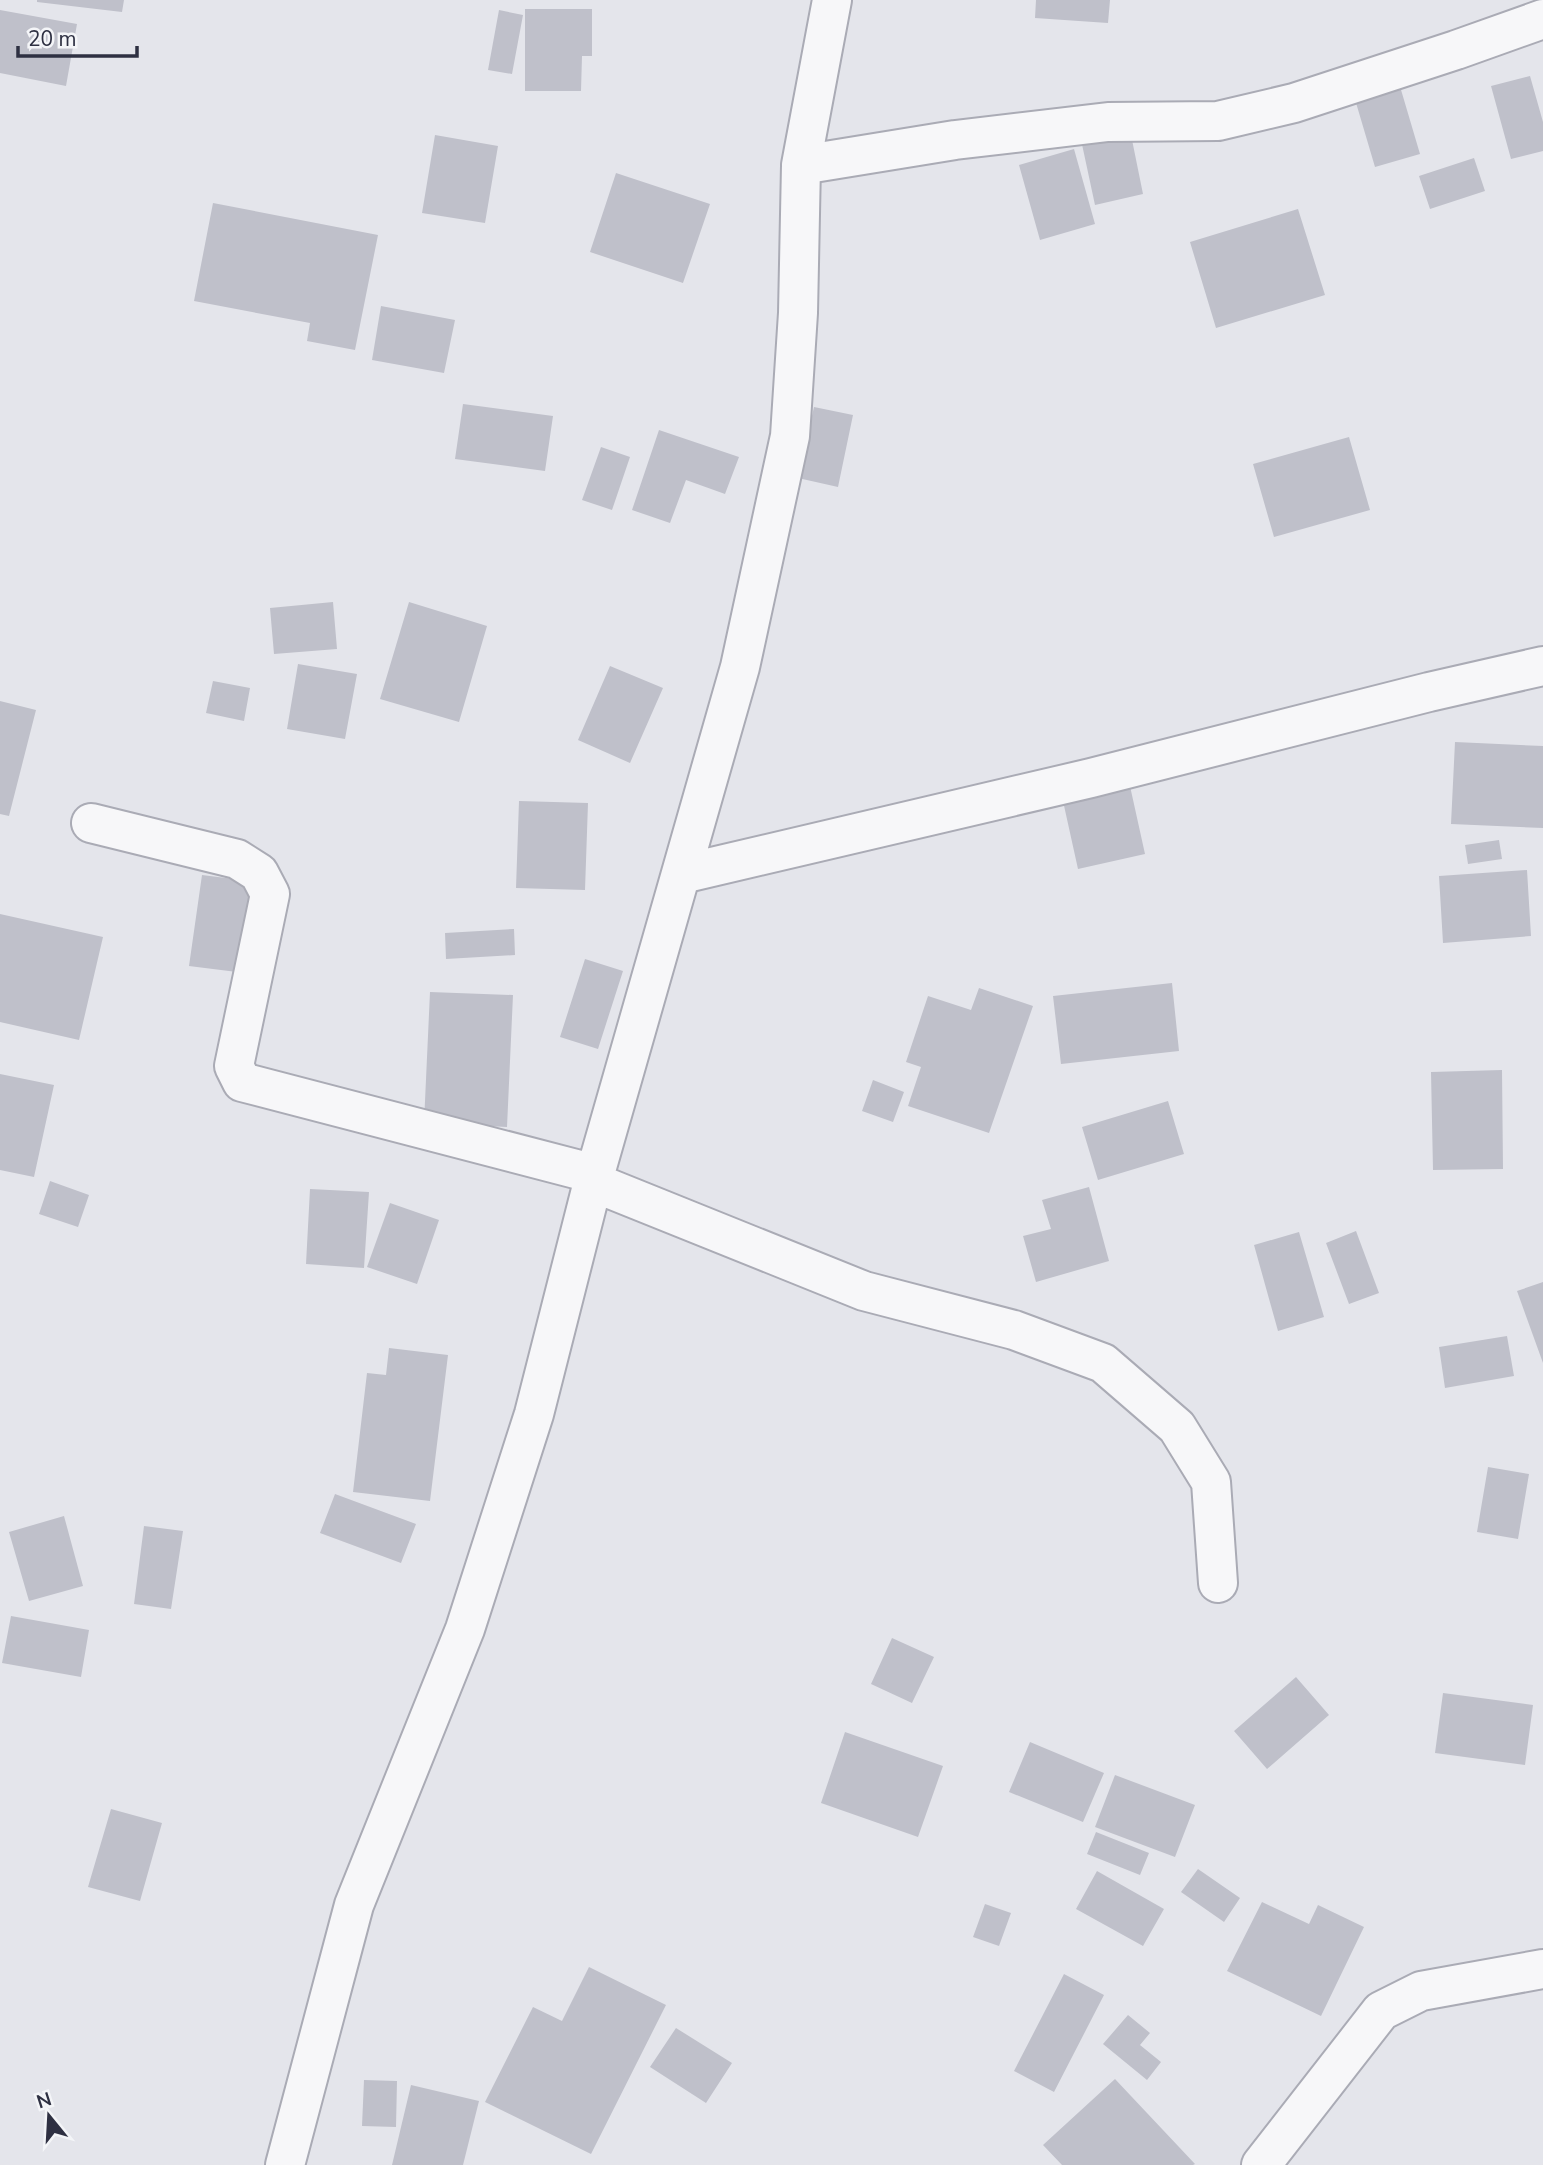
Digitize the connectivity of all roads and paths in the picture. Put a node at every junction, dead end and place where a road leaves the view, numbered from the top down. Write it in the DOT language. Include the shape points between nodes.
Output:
graph roads {
  1 [pos="832,0"];
  2 [pos="1543,19"];
  3 [pos="801,165"];
  4 [pos="1543,666"];
  5 [pos="91,823"];
  6 [pos="682,874"];
  7 [pos="594,1178"];
  8 [pos="1218,1583"];
  9 [pos="1543,1969"];
  10 [pos="285,2165"];
  11 [pos="1261,2165"];
  1 -- 3 [label="street"];
  2 -- 3 [label="street" via="1294,103 1218,121 1108,122"];
  3 -- 6 [label="street" via="790,436 740,667"];
  4 -- 6 [label="street"];
  5 -- 7 [label="street" via="237,859 259,873 270,894 234,1066 242,1082"];
  6 -- 7 [label="street"];
  7 -- 8 [label="street" via="864,1291 1014,1330 1102,1363 1177,1427 1211,1482"];
  7 -- 10 [label="street" via="534,1413 466,1629 354,1905"];
  9 -- 11 [label="street" via="1421,1990 1381,2011"];
}
